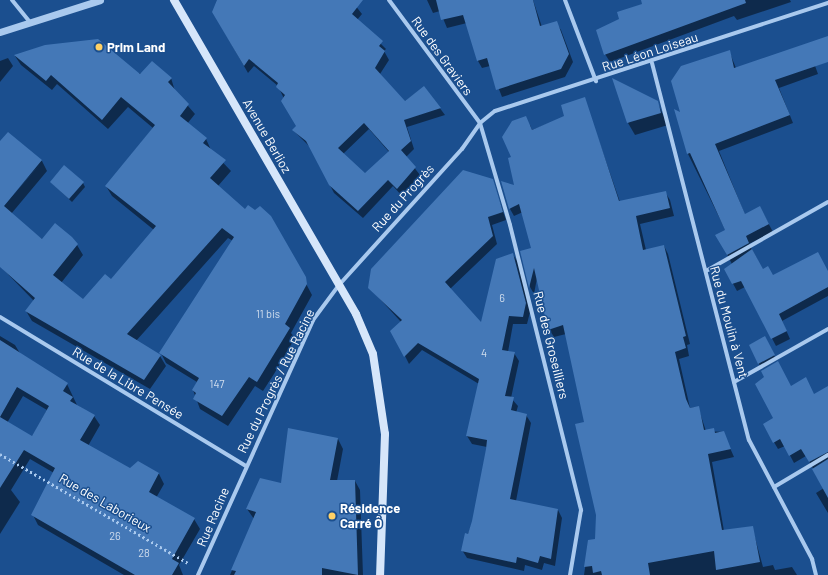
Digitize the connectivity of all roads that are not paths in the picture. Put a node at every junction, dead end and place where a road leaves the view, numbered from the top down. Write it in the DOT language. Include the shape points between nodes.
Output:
graph roads {
  1 [pos="12,0"];
  2 [pos="100,0"];
  3 [pos="174,0"];
  4 [pos="389,0"];
  5 [pos="566,0"];
  6 [pos="828,3"];
  7 [pos="30,22"];
  8 [pos="0,32"];
  9 [pos="652,63"];
  10 [pos="596,81"];
  11 [pos="480,123"];
  12 [pos="828,202"];
  13 [pos="706,271"];
  14 [pos="338,285"];
  15 [pos="0,317"];
  16 [pos="828,329"];
  17 [pos="734,382"];
  18 [pos="828,455"];
  19 [pos="246,466"];
  20 [pos="774,487"];
  21 [pos="198,575"];
  22 [pos="380,575"];
  23 [pos="570,575"];
  24 [pos="816,575"];
  1 -- 7 [label="street"];
  2 -- 7 [label="street"];
  3 -- 14 [label="main road, Avenue Berlioz"];
  4 -- 11 [label="street, Rue des Graviers"];
  5 -- 10 [label="street"];
  6 -- 9 [label="street, Rue Léon Loiseau"];
  7 -- 8 [label="street"];
  9 -- 10 [label="street, Rue Léon Loiseau"];
  9 -- 13 [label="street, Rue du Moulin à Vent"];
  10 -- 11 [label="street, Rue Léon Loiseau" via="495,112"];
  11 -- 14 [label="street, Rue du Progrès" via="462,149"];
  11 -- 23 [label="street, Rue des Groseilliers" via="510,225 581,510"];
  12 -- 13 [label="street"];
  13 -- 17 [label="street, Rue du Moulin à Vent"];
  14 -- 19 [label="street, Rue du Progrès / Rue Racine" via="313,320"];
  14 -- 22 [label="main road, Avenue Berlioz" via="356,314 373,354 381,393 385,434"];
  15 -- 19 [label="street, Rue de la Libre Pensée"];
  16 -- 17 [label="street"];
  17 -- 20 [label="street, Rue du Moulin à Vent" via="749,440"];
  18 -- 20 [label="street"];
  19 -- 21 [label="street, Rue Racine"];
  20 -- 24 [label="street, Rue du Moulin à Vent" via="812,559"];
}
